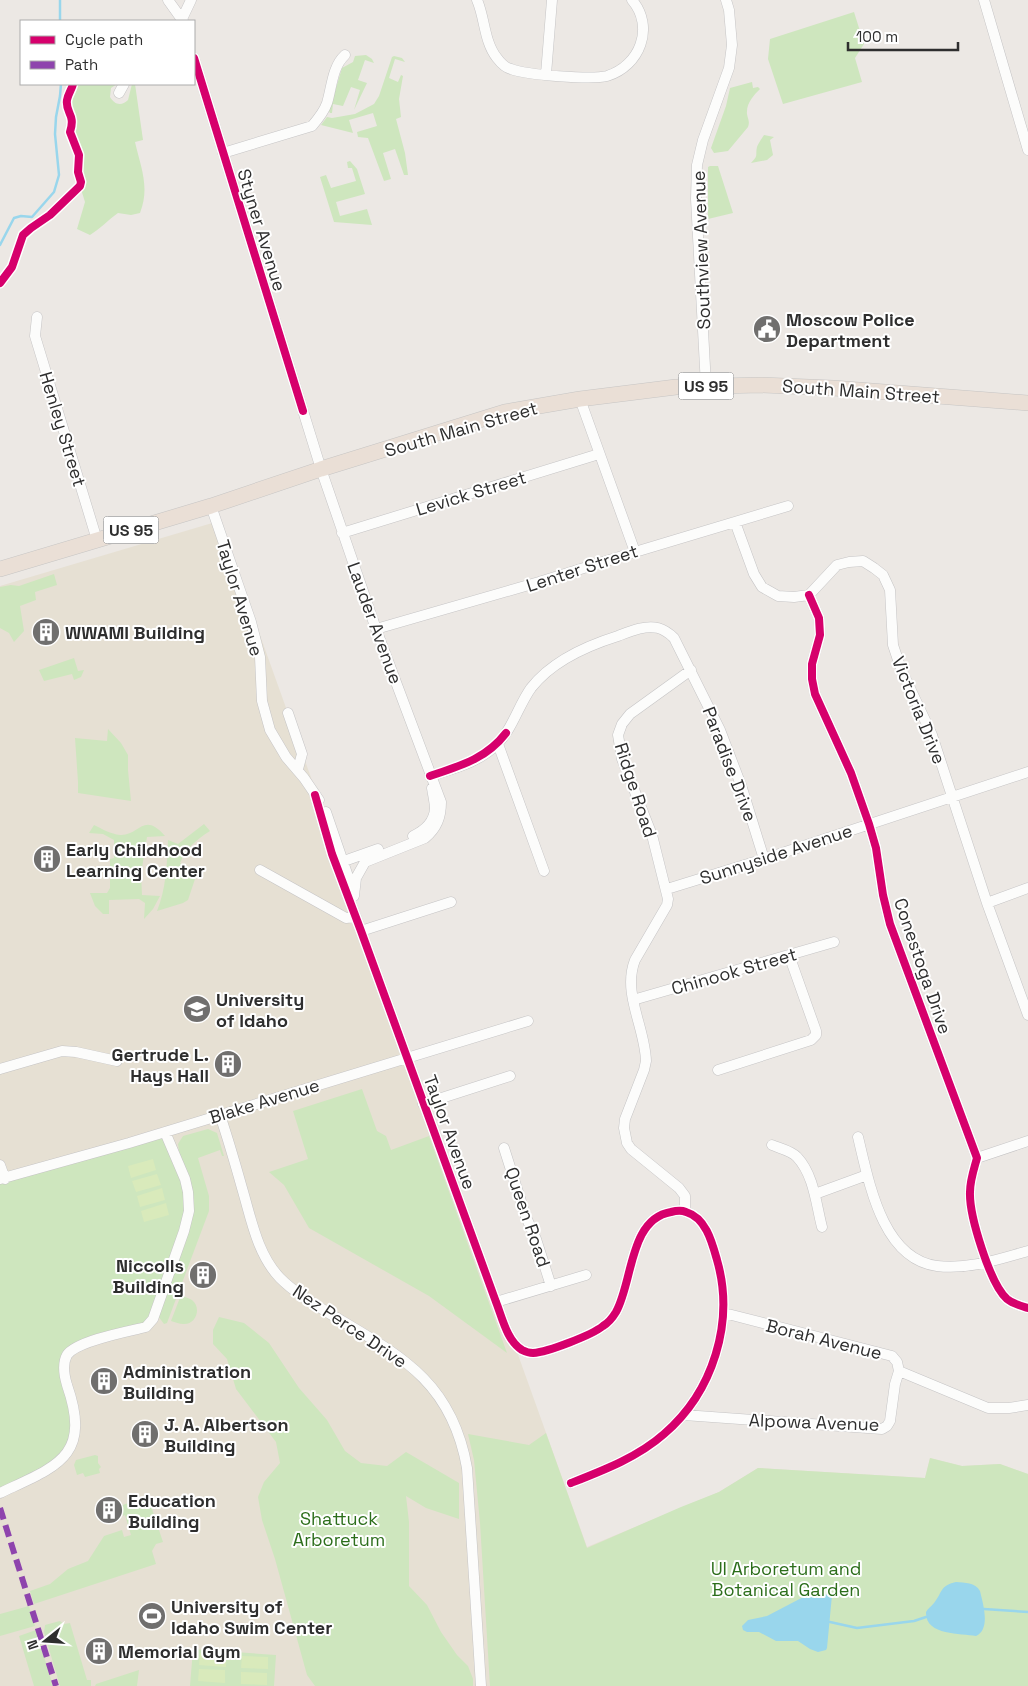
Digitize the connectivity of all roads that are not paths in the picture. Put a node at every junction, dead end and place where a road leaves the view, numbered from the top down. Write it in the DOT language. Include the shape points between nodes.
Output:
graph roads {
  1 [pos="191,0"];
  2 [pos="477,0"];
  3 [pos="552,0"];
  4 [pos="632,0"];
  5 [pos="726,0"];
  6 [pos="984,0"];
  7 [pos="171,1"];
  8 [pos="182,20"];
  9 [pos="345,55"];
  10 [pos="195,61"];
  11 [pos="546,74"];
  12 [pos="1028,150"];
  13 [pos="223,153"];
  14 [pos="37,317"];
  15 [pos="706,386"];
  16 [pos="1028,403"];
  17 [pos="582,405"];
  18 [pos="599,454"];
  19 [pos="321,469"];
  20 [pos="211,506"];
  21 [pos="788,506"];
  22 [pos="735,522"];
  23 [pos="342,533"];
  24 [pos="97,540"];
  25 [pos="635,552"];
  26 [pos="0,569"];
  27 [pos="809,595"];
  28 [pos="376,629"];
  29 [pos="691,670"];
  30 [pos="288,713"];
  31 [pos="498,744"];
  32 [pos="298,769"];
  33 [pos="1028,772"];
  34 [pos="430,776"];
  35 [pos="315,795"];
  36 [pos="952,796"];
  37 [pos="869,824"];
  38 [pos="764,859"];
  39 [pos="344,861"];
  40 [pos="260,870"];
  41 [pos="544,871"];
  42 [pos="341,879"];
  43 [pos="1028,888"];
  44 [pos="667,889"];
  45 [pos="354,896"];
  46 [pos="451,902"];
  47 [pos="987,903"];
  48 [pos="356,917"];
  49 [pos="361,931"];
  50 [pos="834,942"];
  51 [pos="789,955"];
  52 [pos="634,1000"];
  53 [pos="1028,1015"];
  54 [pos="528,1021"];
  55 [pos="407,1058"];
  56 [pos="118,1061"];
  57 [pos="0,1069"];
  58 [pos="718,1070"];
  59 [pos="510,1076"];
  60 [pos="423,1104"];
  61 [pos="220,1115"];
  62 [pos="165,1132"];
  63 [pos="858,1137"];
  64 [pos="1028,1141"];
  65 [pos="772,1145"];
  66 [pos="504,1148"];
  67 [pos="977,1158"];
  68 [pos="0,1165"];
  69 [pos="867,1175"];
  70 [pos="2,1179"];
  71 [pos="816,1194"];
  72 [pos="685,1211"];
  73 [pos="822,1227"];
  74 [pos="1028,1251"];
  75 [pos="987,1262"];
  76 [pos="586,1275"];
  77 [pos="551,1286"];
  78 [pos="496,1302"];
  79 [pos="1028,1308"];
  80 [pos="724,1313"];
  81 [pos="899,1371"];
  82 [pos="1028,1405"];
  83 [pos="684,1415"];
  84 [pos="571,1483"];
  85 [pos="0,1493"];
  86 [pos="481,1686"];
  1 -- 8 [label="street"];
  2 -- 11 [label="street" via="489,44 496,57 510,69"];
  3 -- 11 [label="street"];
  4 -- 11 [label="street" via="642,19 643,38 633,58 622,69 601,77"];
  5 -- 15 [label="street, Southview Avenue" via="732,45 729,68 697,165"];
  6 -- 12 [label="street"];
  7 -- 8 [label="street"];
  9 -- 13 [label="street" via="338,62 322,115 312,126"];
  10 -- 13 [label="street, Styner Avenue"];
  13 -- 19 [label="street, Styner Avenue"];
  14 -- 24 [label="street, Henley Street" via="34,336"];
  15 -- 16 [label="highway, South Main Street / US 95" via="833,388"];
  15 -- 17 [label="highway, South Main Street / US 95" via="651,390"];
  17 -- 18 [label="street"];
  17 -- 19 [label="highway, South Main Street / US 95" via="505,412"];
  18 -- 23 [label="street, Levick Street"];
  18 -- 25 [label="street"];
  19 -- 20 [label="highway, South Main Street / US 95"];
  19 -- 23 [label="street, Lauder Avenue"];
  20 -- 24 [label="highway, South Main Street / US 95"];
  20 -- 32 [label="street, Taylor Avenue" via="251,622 260,657 262,702 270,730"];
  21 -- 22 [label="street, Lenter Street"];
  22 -- 25 [label="street, Lenter Street"];
  22 -- 27 [label="street" via="762,587 778,596"];
  23 -- 28 [label="street, Lauder Avenue"];
  24 -- 26 [label="highway, South Main Street / US 95"];
  25 -- 28 [label="street, Lenter Street"];
  27 -- 36 [label="street, Victoria Drive" via="837,565 863,561 883,575 890,590 893,645 932,735"];
  27 -- 37 [label="street, Conestoga Drive" via="819,618 820,635 812,664 815,694 851,773"];
  28 -- 34 [label="street, Lauder Avenue"];
  29 -- 31 [label="street" via="674,638 658,628 632,631 601,641 542,676"];
  29 -- 38 [label="street, Paradise Drive" via="738,776"];
  29 -- 44 [label="street, Ridge Road" via="630,714 618,735 620,751 652,835"];
  30 -- 32 [label="street" via="302,754"];
  31 -- 34 [label="street" via="468,764"];
  31 -- 41 [label="street"];
  32 -- 35 [label="street, Taylor Avenue"];
  33 -- 36 [label="street, Sunnyside Avenue"];
  34 -- 39 [label="street, Lauder Avenue" via="435,809 431,822 421,833"];
  34 -- 45 [label="street, Lauder Avenue" via="441,802 441,812 432,832 426,838 365,862 356,878"];
  35 -- 39 [label="street, Taylor Avenue" via="327,814"];
  35 -- 42 [label="street, Taylor Avenue"];
  36 -- 37 [label="street, Sunnyside Avenue"];
  36 -- 47 [label="street, Victoria Drive"];
  37 -- 38 [label="street, Sunnyside Avenue"];
  37 -- 67 [label="street, Conestoga Drive" via="890,924"];
  38 -- 44 [label="street, Sunnyside Avenue"];
  39 -- 42 [label="street, Taylor Avenue"];
  39 -- 45 [label="street, Taylor Avenue"];
  40 -- 48 [label="street" via="346,918"];
  42 -- 48 [label="street, Taylor Avenue"];
  43 -- 47 [label="street"];
  44 -- 52 [label="street, Ridge Road" via="667,905 632,968"];
  45 -- 48 [label="street, Taylor Avenue"];
  46 -- 49 [label="street"];
  47 -- 53 [label="street, Victoria Drive"];
  48 -- 49 [label="street, Taylor Avenue"];
  49 -- 55 [label="street, Taylor Avenue"];
  50 -- 51 [label="street, Chinook Street"];
  51 -- 52 [label="street, Chinook Street"];
  51 -- 58 [label="street" via="816,1036"];
  52 -- 72 [label="street, Ridge Road" via="646,1061 625,1119 625,1136 631,1149 679,1188 685,1196"];
  54 -- 55 [label="street, Blake Avenue"];
  55 -- 60 [label="street, Taylor Avenue"];
  55 -- 61 [label="street, Blake Avenue"];
  56 -- 57 [label="street" via="62,1051"];
  59 -- 60 [label="street"];
  60 -- 78 [label="street, Taylor Avenue"];
  61 -- 62 [label="street, Blake Avenue"];
  61 -- 86 [label="street, Nez Perce Drive" via="249,1211 268,1262 280,1278 302,1297 395,1353 415,1369 436,1393 453,1421 467,1468"];
  62 -- 70 [label="street, Blake Avenue"];
  62 -- 85 [label="street" via="185,1179 189,1211 153,1319 146,1327 84,1344 67,1355 64,1376 76,1417 72,1445 56,1465"];
  63 -- 69 [label="street"];
  64 -- 67 [label="street"];
  65 -- 71 [label="street" via="796,1155"];
  66 -- 77 [label="street, Queen Road"];
  67 -- 75 [label="street" via="970,1192 971,1208"];
  68 -- 70 [label="street"];
  69 -- 71 [label="street"];
  69 -- 75 [label="street" via="888,1231 900,1248 912,1257 926,1264 953,1267"];
  71 -- 73 [label="street"];
  72 -- 78 [label="street, Taylor Avenue" via="664,1213 645,1228 616,1312 603,1327 587,1335 545,1351 525,1352 508,1334"];
  72 -- 80 [label="street" via="699,1219 712,1240 722,1279"];
  74 -- 75 [label="street"];
  75 -- 79 [label="street" via="998,1288 1008,1300"];
  76 -- 77 [label="street"];
  77 -- 78 [label="street"];
  80 -- 81 [label="street, Borah Avenue" via="892,1356 898,1362"];
  80 -- 83 [label="street" via="723,1329 709,1374"];
  81 -- 82 [label="street, Borah Avenue" via="988,1408"];
  81 -- 83 [label="street, Alpowa Avenue" via="890,1421 882,1428"];
  83 -- 84 [label="street" via="634,1455"];
}
